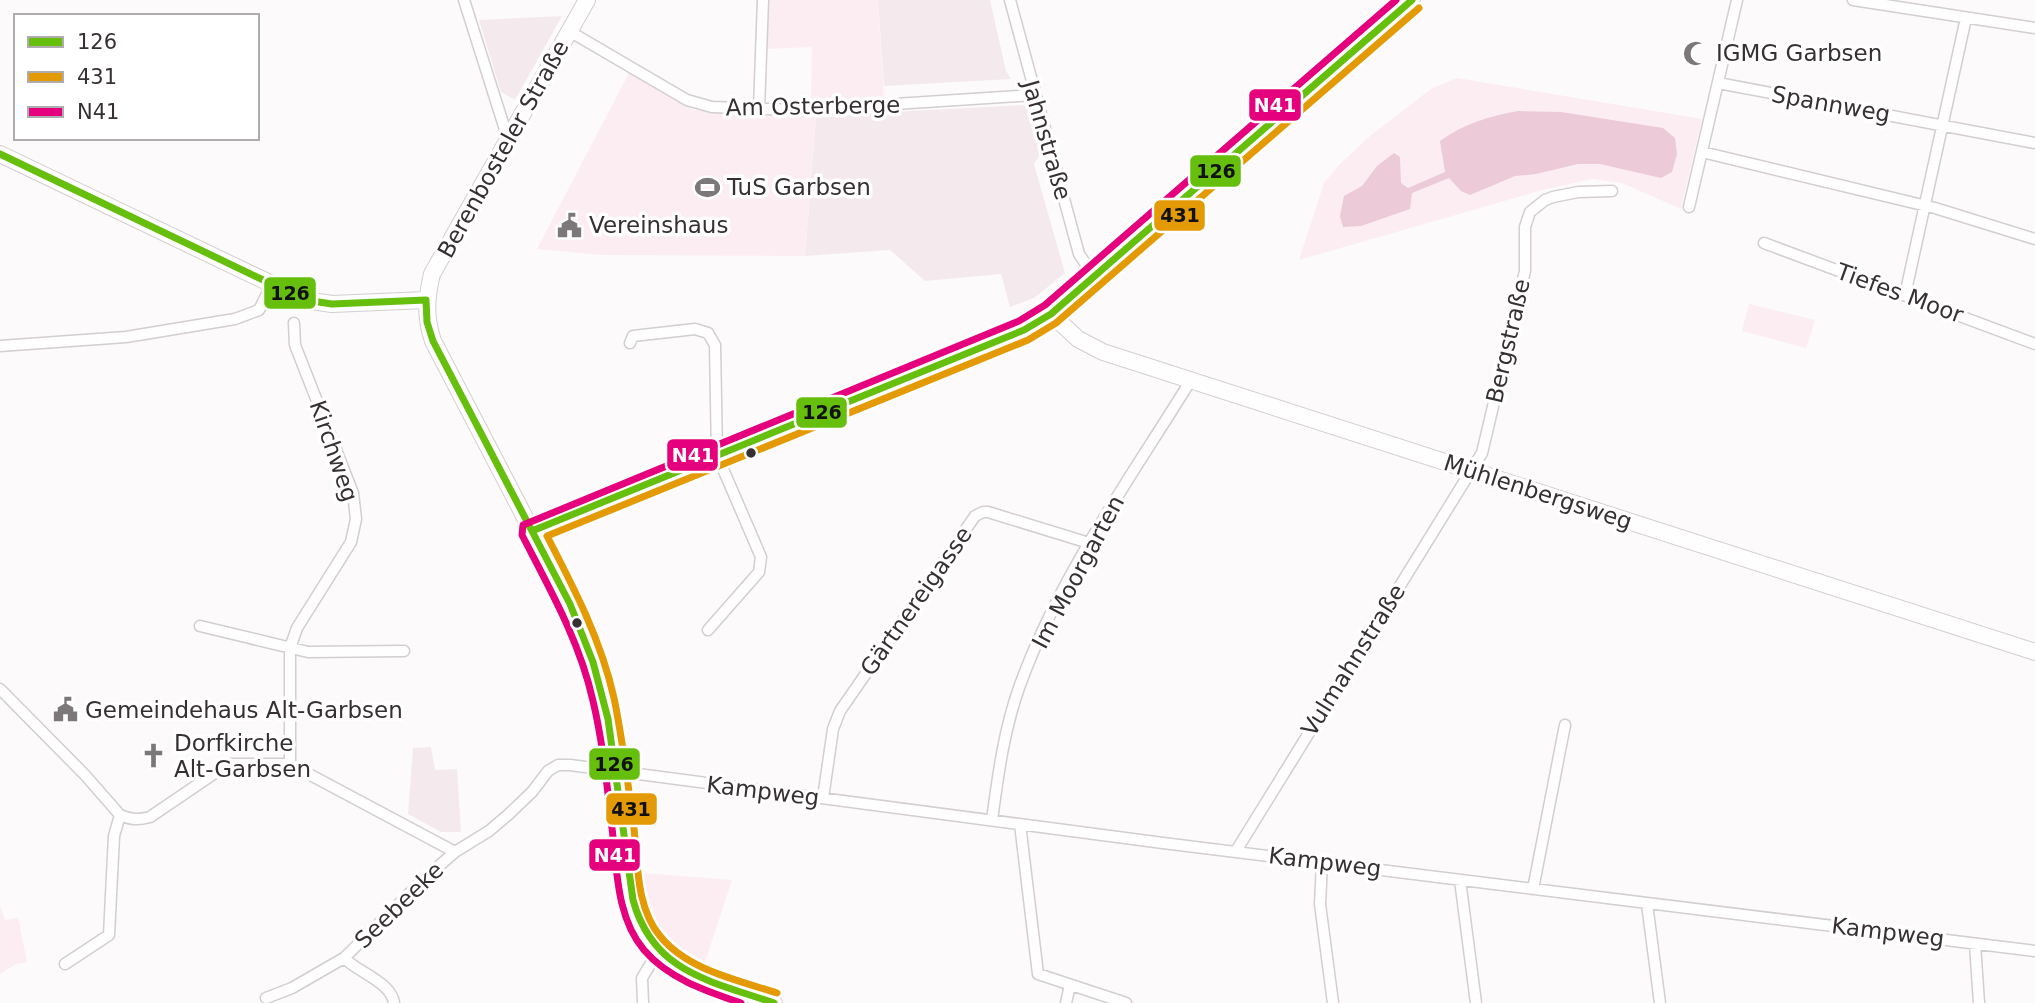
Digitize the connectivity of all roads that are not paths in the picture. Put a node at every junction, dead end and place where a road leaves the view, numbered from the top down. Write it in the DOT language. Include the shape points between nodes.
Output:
graph roads {
  1 [pos="464,0"];
  2 [pos="587,0"];
  3 [pos="763,0"];
  4 [pos="1010,0"];
  5 [pos="1412,0"];
  6 [pos="1737,0"];
  7 [pos="1853,0"];
  8 [pos="1966,18"];
  9 [pos="2035,28"];
  10 [pos="569,32"];
  11 [pos="1718,83"];
  12 [pos="1034,95"];
  13 [pos="759,109"];
  14 [pos="1944,124"];
  15 [pos="508,139"];
  16 [pos="2035,143"];
  17 [pos="1702,152"];
  18 [pos="0,153"];
  19 [pos="1612,191"];
  20 [pos="1924,206"];
  21 [pos="1689,207"];
  22 [pos="2035,239"];
  23 [pos="1764,243"];
  24 [pos="1093,275"];
  25 [pos="272,284"];
  26 [pos="1905,295"];
  27 [pos="426,300"];
  28 [pos="1051,314"];
  29 [pos="294,323"];
  30 [pos="631,344"];
  31 [pos="2035,344"];
  32 [pos="0,346"];
  33 [pos="1191,380"];
  34 [pos="717,455"];
  35 [pos="1471,470"];
  36 [pos="532,531"];
  37 [pos="1088,543"];
  38 [pos="200,626"];
  39 [pos="708,630"];
  40 [pos="289,648"];
  41 [pos="404,651"];
  42 [pos="2035,652"];
  43 [pos="0,689"];
  44 [pos="1565,725"];
  45 [pos="290,764"];
  46 [pos="615,772"];
  47 [pos="823,798"];
  48 [pos="120,815"];
  49 [pos="992,820"];
  50 [pos="1020,824"];
  51 [pos="1236,851"];
  52 [pos="455,852"];
  53 [pos="1322,862"];
  54 [pos="1460,880"];
  55 [pos="1533,889"];
  56 [pos="1647,904"];
  57 [pos="1975,944"];
  58 [pos="659,950"];
  59 [pos="2035,951"];
  60 [pos="344,958"];
  61 [pos="65,964"];
  62 [pos="1070,985"];
  63 [pos="266,998"];
  64 [pos="394,1003"];
  65 [pos="643,1003"];
  66 [pos="774,1003"];
  67 [pos="1066,1003"];
  68 [pos="1126,1003"];
  69 [pos="1333,1003"];
  70 [pos="1476,1003"];
  71 [pos="1660,1003"];
  72 [pos="1979,1003"];
  1 -- 15 [label="street"];
  2 -- 10 [label="street, Berenbosteler Straße"];
  3 -- 13 [label="street"];
  4 -- 12 [label="street, Jahnstraße"];
  5 -- 24 [label="street"];
  6 -- 11 [label="street"];
  7 -- 8 [label="street"];
  8 -- 9 [label="street"];
  8 -- 14 [label="street"];
  10 -- 13 [label="street, Am Osterberge" via="695,103"];
  10 -- 15 [label="street, Berenbosteler Straße"];
  11 -- 14 [label="street, Spannweg"];
  11 -- 17 [label="street"];
  12 -- 13 [label="street, Am Osterberge"];
  12 -- 24 [label="street, Jahnstraße" via="1079,254"];
  14 -- 16 [label="street, Spannweg"];
  14 -- 20 [label="street"];
  15 -- 27 [label="street, Berenbosteler Straße" via="432,274"];
  17 -- 20 [label="street"];
  17 -- 21 [label="street"];
  18 -- 25 [label="street"];
  19 -- 35 [label="street, Bergstraße" via="1553,197 1536,206 1526,219 1525,271 1482,453"];
  20 -- 22 [label="street"];
  20 -- 26 [label="street"];
  23 -- 26 [label="street, Tiefes Moor"];
  24 -- 28 [label="street"];
  25 -- 27 [label="street" via="319,304"];
  25 -- 32 [label="street" via="259,310 235,319 126,337"];
  26 -- 31 [label="street, Tiefes Moor"];
  27 -- 36 [label="street" via="433,341"];
  28 -- 33 [label="street, Mühlenbergsweg" via="1086,345"];
  28 -- 34 [label="street" via="1024,330"];
  29 -- 40 [label="street, Kirchweg" via="295,345 353,493 356,519 351,542"];
  30 -- 34 [label="street" via="633,337 695,329 713,338"];
  33 -- 35 [label="street, Mühlenbergsweg"];
  33 -- 37 [label="street, Im Moorgarten"];
  34 -- 36 [label="street"];
  34 -- 39 [label="street" via="761,565"];
  35 -- 42 [label="street, Mühlenbergsweg"];
  35 -- 51 [label="street, Vulmahnstraße"];
  36 -- 46 [label="street" via="570,604 593,662 608,719"];
  37 -- 47 [label="street, Gärtnereigasse" via="988,512 975,516 840,711"];
  37 -- 49 [label="street, Im Moorgarten" via="1020,685 1002,750"];
  38 -- 40 [label="street"];
  40 -- 41 [label="street" via="308,652"];
  40 -- 45 [label="street, Kirchweg"];
  43 -- 48 [label="street"];
  44 -- 55 [label="street"];
  45 -- 48 [label="street" via="228,764 150,817 134,820"];
  45 -- 52 [label="street"];
  46 -- 47 [label="street, Kampweg"];
  46 -- 52 [label="street, Kampweg" via="553,767 489,831"];
  46 -- 58 [label="street" via="633,900 648,937"];
  47 -- 49 [label="street, Kampweg"];
  48 -- 61 [label="street" via="114,836 109,934"];
  49 -- 50 [label="street, Kampweg"];
  50 -- 51 [label="street, Kampweg"];
  50 -- 62 [label="street" via="1038,974"];
  51 -- 53 [label="street, Kampweg"];
  52 -- 60 [label="street, Seebeeke"];
  53 -- 54 [label="street, Kampweg"];
  53 -- 69 [label="street" via="1320,904"];
  54 -- 55 [label="street, Kampweg"];
  54 -- 70 [label="street"];
  55 -- 56 [label="street, Kampweg"];
  56 -- 57 [label="street, Kampweg"];
  56 -- 71 [label="street"];
  57 -- 59 [label="street, Kampweg"];
  57 -- 72 [label="street"];
  58 -- 65 [label="street" via="642,978"];
  58 -- 66 [label="street" via="694,973"];
  60 -- 63 [label="street, Seebeeke"];
  60 -- 64 [label="street, Seebeeke" via="387,986"];
  62 -- 67 [label="street"];
  62 -- 68 [label="street"];
}
